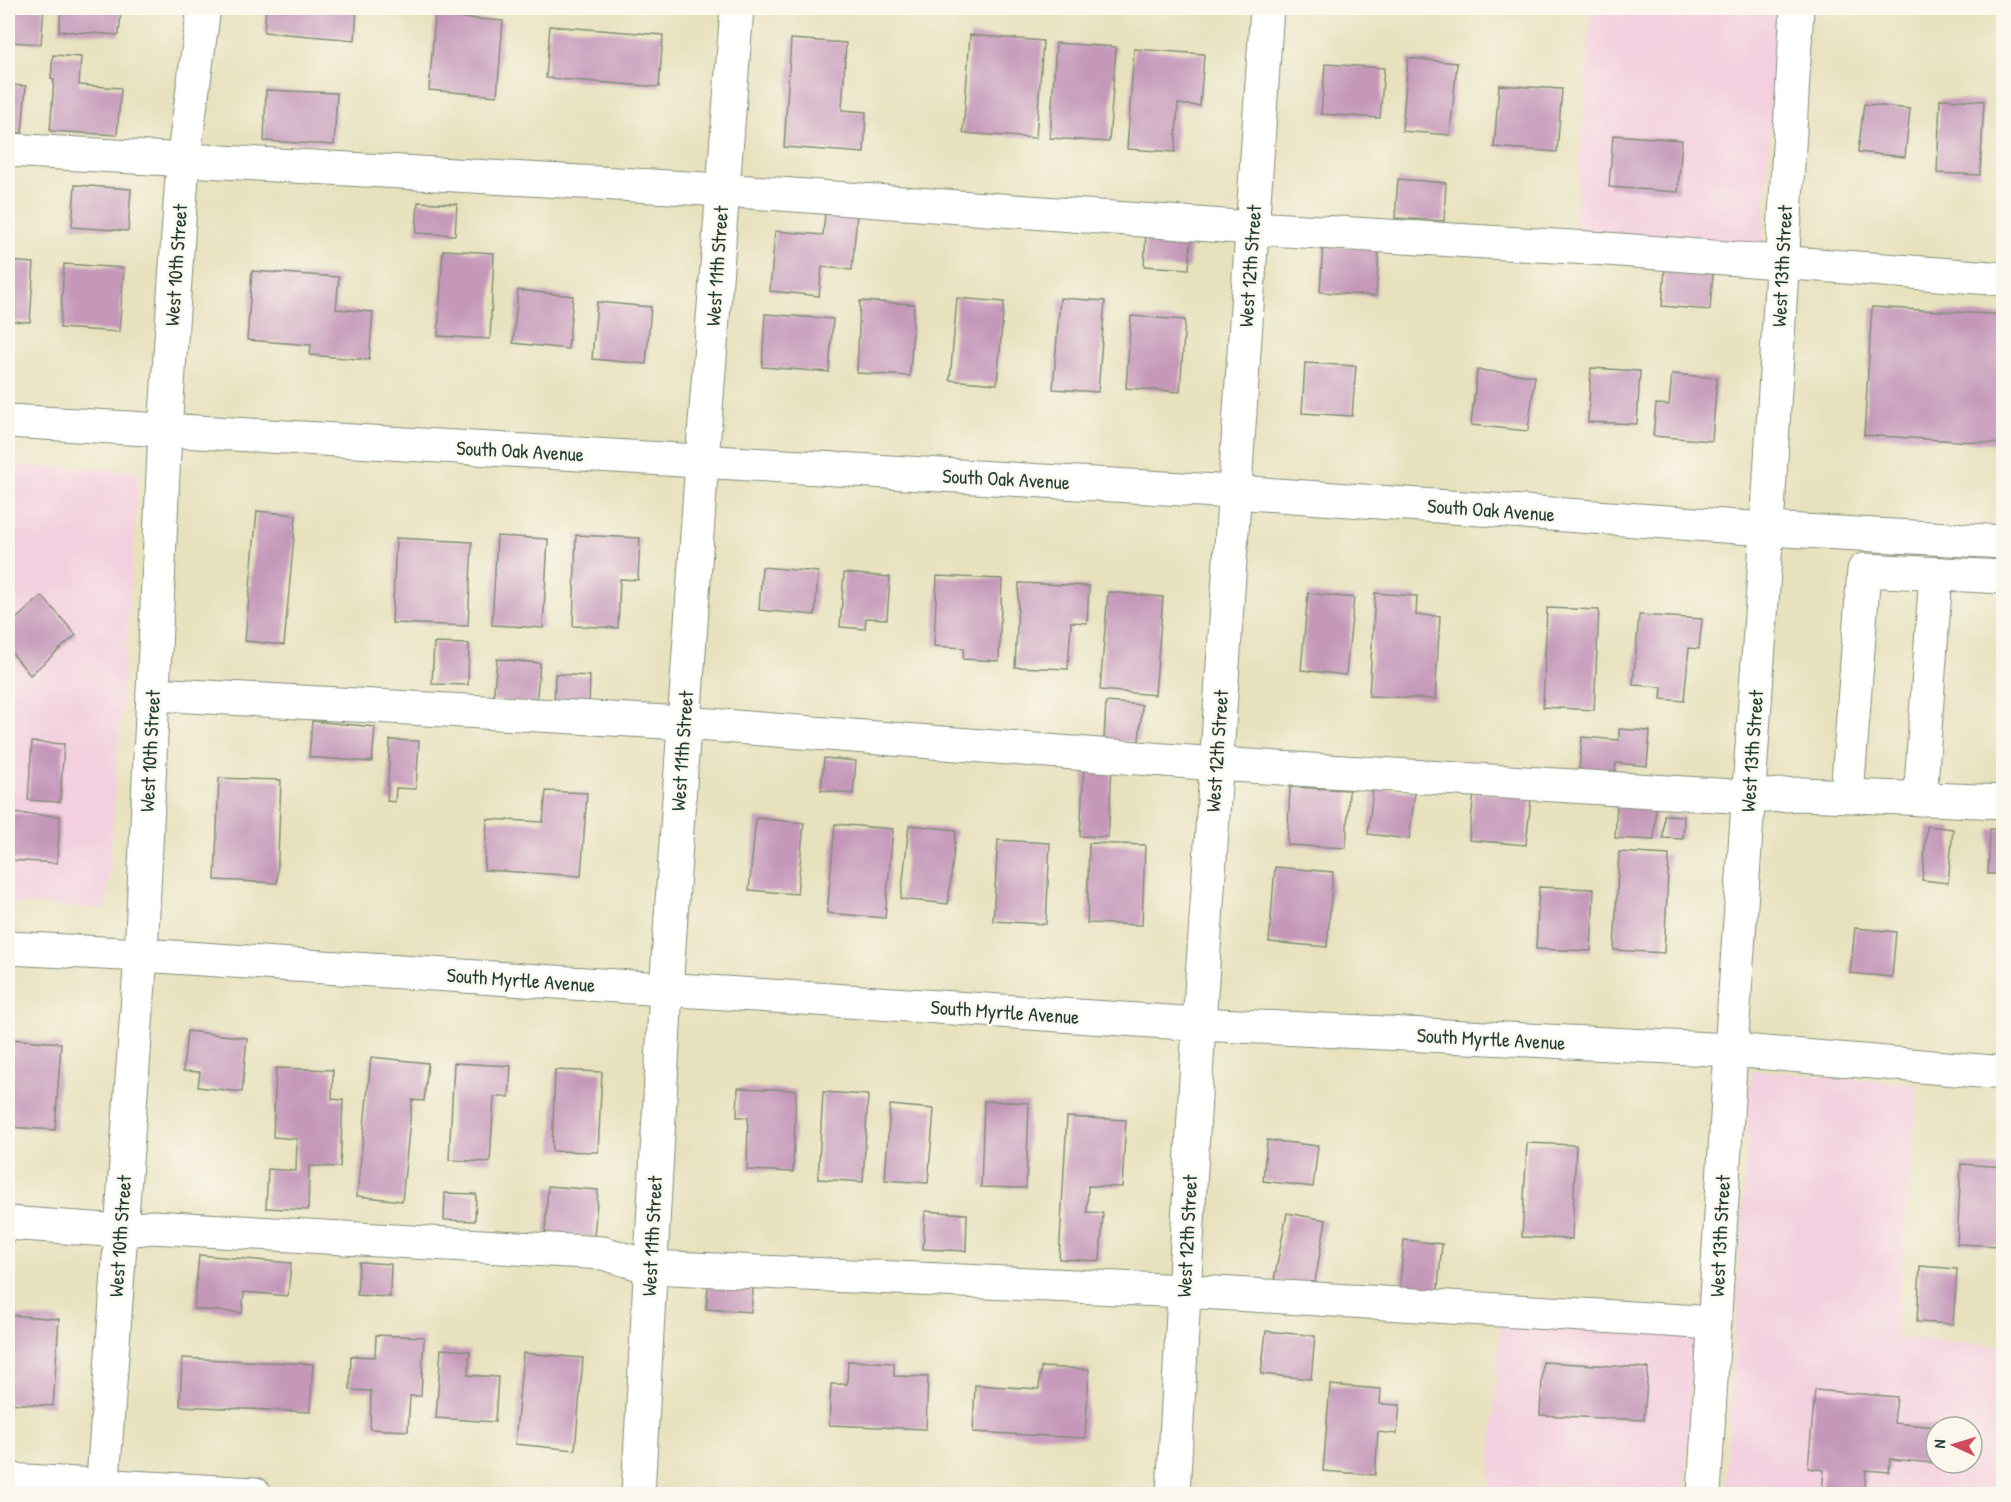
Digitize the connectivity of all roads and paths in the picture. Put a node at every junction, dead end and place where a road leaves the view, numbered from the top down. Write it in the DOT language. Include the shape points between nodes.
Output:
graph roads {
  1 [pos="204,8"];
  2 [pos="737,8"];
  3 [pos="1267,8"];
  4 [pos="1797,8"];
  5 [pos="8,150"];
  6 [pos="183,161"];
  7 [pos="723,190"];
  8 [pos="1252,228"];
  9 [pos="1782,262"];
  10 [pos="2004,279"];
  11 [pos="8,421"];
  12 [pos="165,430"];
  13 [pos="702,461"];
  14 [pos="1234,492"];
  15 [pos="1767,529"];
  16 [pos="2004,542"];
  17 [pos="1936,574"];
  18 [pos="2004,577"];
  19 [pos="153,694"];
  20 [pos="684,723"];
  21 [pos="1216,764"];
  22 [pos="1848,795"];
  23 [pos="1749,797"];
  24 [pos="1920,799"];
  25 [pos="2004,802"];
  26 [pos="8,948"];
  27 [pos="141,955"];
  28 [pos="666,990"];
  29 [pos="1199,1024"];
  30 [pos="1731,1050"];
  31 [pos="2004,1073"];
  32 [pos="8,1223"];
  33 [pos="121,1231"];
  34 [pos="650,1267"];
  35 [pos="1184,1291"];
  36 [pos="1715,1323"];
  37 [pos="8,1480"];
  38 [pos="102,1490"];
  39 [pos="255,1494"];
  40 [pos="638,1494"];
  41 [pos="1173,1494"];
  42 [pos="1704,1494"];
  1 -- 6 [label="street, West 10th Street"];
  2 -- 7 [label="street, West 11th Street"];
  3 -- 8 [label="street, West 12th Street"];
  4 -- 9 [label="street, West 13th Street"];
  5 -- 6 [label="street"];
  6 -- 7 [label="street"];
  6 -- 12 [label="street, West 10th Street"];
  7 -- 8 [label="street"];
  7 -- 13 [label="street, West 11th Street"];
  8 -- 9 [label="street"];
  8 -- 14 [label="street, West 12th Street"];
  9 -- 10 [label="street"];
  9 -- 15 [label="street, West 13th Street"];
  11 -- 12 [label="street, South Oak Avenue"];
  12 -- 13 [label="street, South Oak Avenue"];
  12 -- 19 [label="street, West 10th Street"];
  13 -- 14 [label="street, South Oak Avenue"];
  13 -- 20 [label="street, West 11th Street"];
  14 -- 15 [label="street, South Oak Avenue"];
  14 -- 21 [label="street, West 12th Street"];
  15 -- 16 [label="street, South Oak Avenue"];
  15 -- 23 [label="street, West 13th Street"];
  17 -- 18 [label="street"];
  17 -- 22 [label="street" via="1864,570"];
  17 -- 24 [label="street"];
  19 -- 20 [label="street"];
  19 -- 27 [label="street, West 10th Street"];
  20 -- 21 [label="street"];
  20 -- 28 [label="street, West 11th Street"];
  21 -- 23 [label="street"];
  21 -- 29 [label="street, West 12th Street"];
  22 -- 23 [label="street"];
  22 -- 24 [label="street"];
  23 -- 30 [label="street, West 13th Street"];
  24 -- 25 [label="street"];
  26 -- 27 [label="street, South Myrtle Avenue"];
  27 -- 28 [label="street, South Myrtle Avenue"];
  27 -- 33 [label="street, West 10th Street"];
  28 -- 29 [label="street, South Myrtle Avenue"];
  28 -- 34 [label="street, West 11th Street"];
  29 -- 30 [label="street, South Myrtle Avenue"];
  29 -- 35 [label="street, West 12th Street"];
  30 -- 31 [label="street, South Myrtle Avenue"];
  30 -- 36 [label="street, West 13th Street"];
  32 -- 33 [label="street"];
  33 -- 34 [label="street" via="152,1227 603,1253"];
  33 -- 38 [label="street, West 10th Street"];
  34 -- 35 [label="street"];
  34 -- 40 [label="street, West 11th Street"];
  35 -- 36 [label="street"];
  35 -- 41 [label="street, West 12th Street"];
  36 -- 42 [label="street, West 13th Street"];
  37 -- 38 [label="street"];
  38 -- 39 [label="street"];
}
